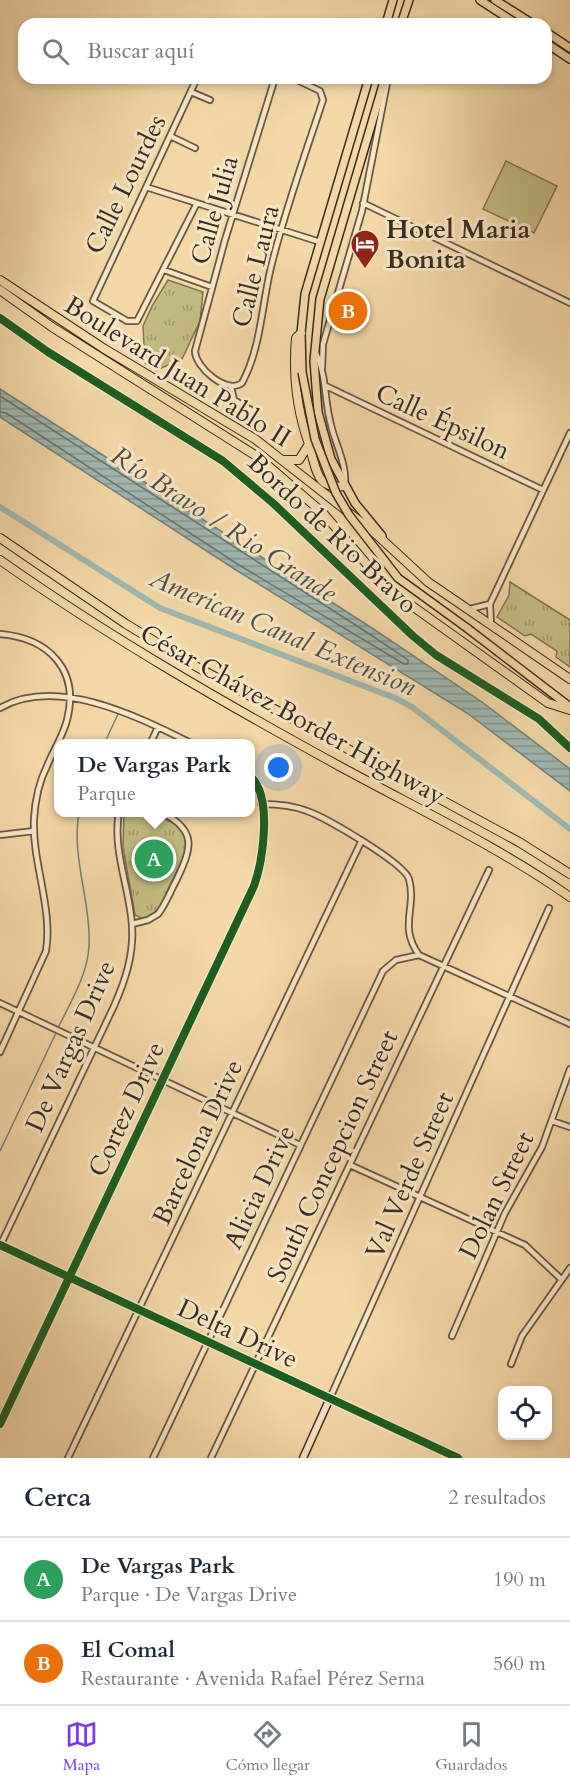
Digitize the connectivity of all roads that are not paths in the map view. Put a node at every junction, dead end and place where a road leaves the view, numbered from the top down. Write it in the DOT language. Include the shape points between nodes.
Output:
graph roads {
  1 [pos="393,0"];
  2 [pos="409,0"];
  3 [pos="482,0"];
  4 [pos="495,0"];
  5 [pos="388,18"];
  6 [pos="403,18"];
  7 [pos="508,18"];
  8 [pos="524,18"];
  9 [pos="552,36"];
  10 [pos="552,47"];
  11 [pos="570,48"];
  12 [pos="570,59"];
  13 [pos="194,84"];
  14 [pos="273,84"];
  15 [pos="305,84"];
  16 [pos="367,84"];
  17 [pos="385,84"];
  18 [pos="386,84"];
  19 [pos="191,92"];
  20 [pos="210,100"];
  21 [pos="170,136"];
  22 [pos="195,148"];
  23 [pos="146,187"];
  24 [pos="363,203"];
  25 [pos="196,205"];
  26 [pos="232,216"];
  27 [pos="282,231"];
  28 [pos="320,242"];
  29 [pos="165,270"];
  30 [pos="0,280"];
  31 [pos="212,287"];
  32 [pos="0,290"];
  33 [pos="570,303"];
  34 [pos="301,333"];
  35 [pos="314,350"];
  36 [pos="322,368"];
  37 [pos="326,386"];
  38 [pos="231,387"];
  39 [pos="256,413"];
  40 [pos="570,434"];
  41 [pos="309,444"];
  42 [pos="281,460"];
  43 [pos="345,486"];
  44 [pos="543,490"];
  45 [pos="0,538"];
  46 [pos="389,545"];
  47 [pos="0,560"];
  48 [pos="490,604"];
  49 [pos="465,608"];
  50 [pos="491,626"];
  51 [pos="0,634"];
  52 [pos="570,679"];
  53 [pos="69,699"];
  54 [pos="0,708"];
  55 [pos="570,708"];
  56 [pos="158,727"];
  57 [pos="60,739"];
  58 [pos="152,739"];
  59 [pos="183,739"];
  60 [pos="54,753"];
  61 [pos="255,783"];
  62 [pos="261,804"];
  63 [pos="119,817"];
  64 [pos="170,817"];
  65 [pos="34,831"];
  66 [pos="0,834"];
  67 [pos="361,842"];
  68 [pos="489,870"];
  69 [pos="570,874"];
  70 [pos="570,897"];
  71 [pos="549,908"];
  72 [pos="132,924"];
  73 [pos="419,955"];
  74 [pos="444,966"];
  75 [pos="510,996"];
  76 [pos="0,1003"];
  77 [pos="19,1012"];
  78 [pos="570,1024"];
  79 [pos="94,1048"];
  80 [pos="0,1052"];
  81 [pos="570,1069"];
  82 [pos="163,1080"];
  83 [pos="232,1113"];
  84 [pos="552,1122"];
  85 [pos="570,1127"];
  86 [pos="300,1145"];
  87 [pos="350,1165"];
  88 [pos="420,1197"];
  89 [pos="497,1231"];
  90 [pos="0,1245"];
  91 [pos="570,1268"];
  92 [pos="70,1277"];
  93 [pos="561,1280"];
  94 [pos="139,1309"];
  95 [pos="452,1336"];
  96 [pos="207,1342"];
  97 [pos="255,1364"];
  98 [pos="511,1364"];
  99 [pos="330,1398"];
  100 [pos="0,1424"];
  101 [pos="68,1458"];
  102 [pos="153,1458"];
  103 [pos="211,1458"];
  104 [pos="303,1458"];
  105 [pos="458,1458"];
  1 -- 5 [label="main road"];
  2 -- 6 [label="main road"];
  3 -- 7 [label="main road"];
  4 -- 8 [label="main road"];
  9 -- 11 [label="main road"];
  10 -- 12 [label="main road"];
  13 -- 19 [label="street, Calle Lourdes"];
  14 -- 26 [label="street, Calle Julia"];
  15 -- 27 [label="street, Calle Laura" via="320,91 323,100"];
  16 -- 28 [label="main road"];
  17 -- 35 [label="main road" via="320,299"];
  18 -- 24 [label="street"];
  19 -- 20 [label="street"];
  19 -- 21 [label="street, Calle Lourdes"];
  21 -- 22 [label="street"];
  21 -- 23 [label="street, Calle Lourdes"];
  23 -- 25 [label="street"];
  23 -- 29 [label="street, Calle Lourdes" via="93,301 127,321 137,321"];
  24 -- 33 [label="street"];
  24 -- 36 [label="street" via="327,330"];
  25 -- 26 [label="street"];
  25 -- 29 [label="street"];
  26 -- 27 [label="street"];
  26 -- 31 [label="street, Calle Julia"];
  27 -- 28 [label="street"];
  27 -- 38 [label="street, Calle Laura" via="248,367 240,384"];
  28 -- 34 [label="main road" via="305,294"];
  29 -- 31 [label="street"];
  30 -- 42 [label="highway, Boulevard Juan Pablo II" via="103,348 242,431"];
  31 -- 38 [label="street, Calle Julia" via="195,355 198,363"];
  32 -- 55 [label="highway, Boulevard Juan Pablo II" via="258,457 323,513 400,598 548,703"];
  34 -- 41 [label="highway" via="296,338 296,368 299,408"];
  34 -- 55 [label="main road, bridge" via="302,372 315,439 349,515 398,578"];
  35 -- 36 [label="street"];
  35 -- 43 [label="main road" via="318,412 331,459"];
  36 -- 37 [label="street"];
  37 -- 43 [label="street"];
  37 -- 44 [label="street, Calle Épsilon"];
  38 -- 39 [label="street" via="234,400"];
  40 -- 44 [label="street"];
  41 -- 42 [label="highway" via="299,460"];
  41 -- 43 [label="highway" via="322,483 327,487"];
  42 -- 46 [label="highway, Boulevard Juan Pablo II"];
  43 -- 46 [label="main road"];
  44 -- 48 [label="street"];
  45 -- 69 [label="highway, César Chávez Border Highway" via="187,661 519,842"];
  46 -- 49 [label="highway, Boulevard Juan Pablo II" via="422,577"];
  47 -- 70 [label="highway, César Chávez Border Highway" via="182,679 496,851"];
  48 -- 49 [label="street" via="479,609"];
  48 -- 50 [label="street"];
  49 -- 50 [label="highway, Boulevard Juan Pablo II"];
  50 -- 52 [label="highway, Boulevard Juan Pablo II"];
  51 -- 53 [label="street" via="21,637 51,653 66,674"];
  53 -- 54 [label="street" via="23,699"];
  53 -- 56 [label="street" via="105,704"];
  53 -- 57 [label="street"];
  56 -- 58 [label="street"];
  56 -- 59 [label="street"];
  60 -- 65 [label="street" via="39,789"];
  61 -- 62 [label="street, Cortez Drive"];
  62 -- 67 [label="street" via="305,810"];
  62 -- 82 [label="street, Cortez Drive" via="263,848 254,886"];
  63 -- 72 [label="street, De Vargas Drive" via="118,841"];
  64 -- 72 [label="street" via="184,829 189,851 158,914"];
  65 -- 66 [label="street"];
  65 -- 77 [label="street" via="48,942"];
  67 -- 73 [label="street" via="408,876 408,929"];
  67 -- 83 [label="street, Barcelona Drive"];
  68 -- 74 [label="street, South Concepcion Street"];
  71 -- 75 [label="street, Val Verde Street"];
  72 -- 79 [label="street, De Vargas Drive" via="127,974"];
  73 -- 74 [label="street"];
  73 -- 86 [label="street, Alicia Drive" via="396,960 383,972"];
  74 -- 75 [label="street"];
  74 -- 87 [label="street, South Concepcion Street"];
  75 -- 78 [label="street"];
  75 -- 88 [label="street, Val Verde Street"];
  76 -- 77 [label="street"];
  77 -- 79 [label="street"];
  77 -- 80 [label="street"];
  79 -- 82 [label="street"];
  79 -- 90 [label="street, De Vargas Drive"];
  81 -- 84 [label="street, Dolan Street"];
  82 -- 83 [label="street"];
  82 -- 92 [label="street, Cortez Drive"];
  83 -- 86 [label="street"];
  83 -- 94 [label="street, Barcelona Drive"];
  84 -- 85 [label="street"];
  84 -- 89 [label="street, Dolan Street"];
  86 -- 96 [label="street, Alicia Drive"];
  87 -- 88 [label="street"];
  87 -- 97 [label="street, South Concepcion Street"];
  88 -- 89 [label="street"];
  88 -- 99 [label="street, Val Verde Street"];
  89 -- 93 [label="street" via="536,1253"];
  89 -- 95 [label="street, Dolan Street"];
  90 -- 92 [label="main road, Delta Drive"];
  91 -- 93 [label="street"];
  92 -- 94 [label="main road, Delta Drive"];
  92 -- 100 [label="street, Cortez Drive"];
  93 -- 98 [label="street" via="522,1336"];
  94 -- 96 [label="main road, Delta Drive"];
  94 -- 101 [label="street, Barcelona Drive"];
  96 -- 97 [label="main road, Delta Drive"];
  96 -- 102 [label="street, Alicia Drive"];
  97 -- 99 [label="main road, Delta Drive"];
  97 -- 103 [label="street, South Concepcion Street"];
  99 -- 104 [label="main road, Val Verde Street"];
  99 -- 105 [label="main road, Delta Drive"];
}
